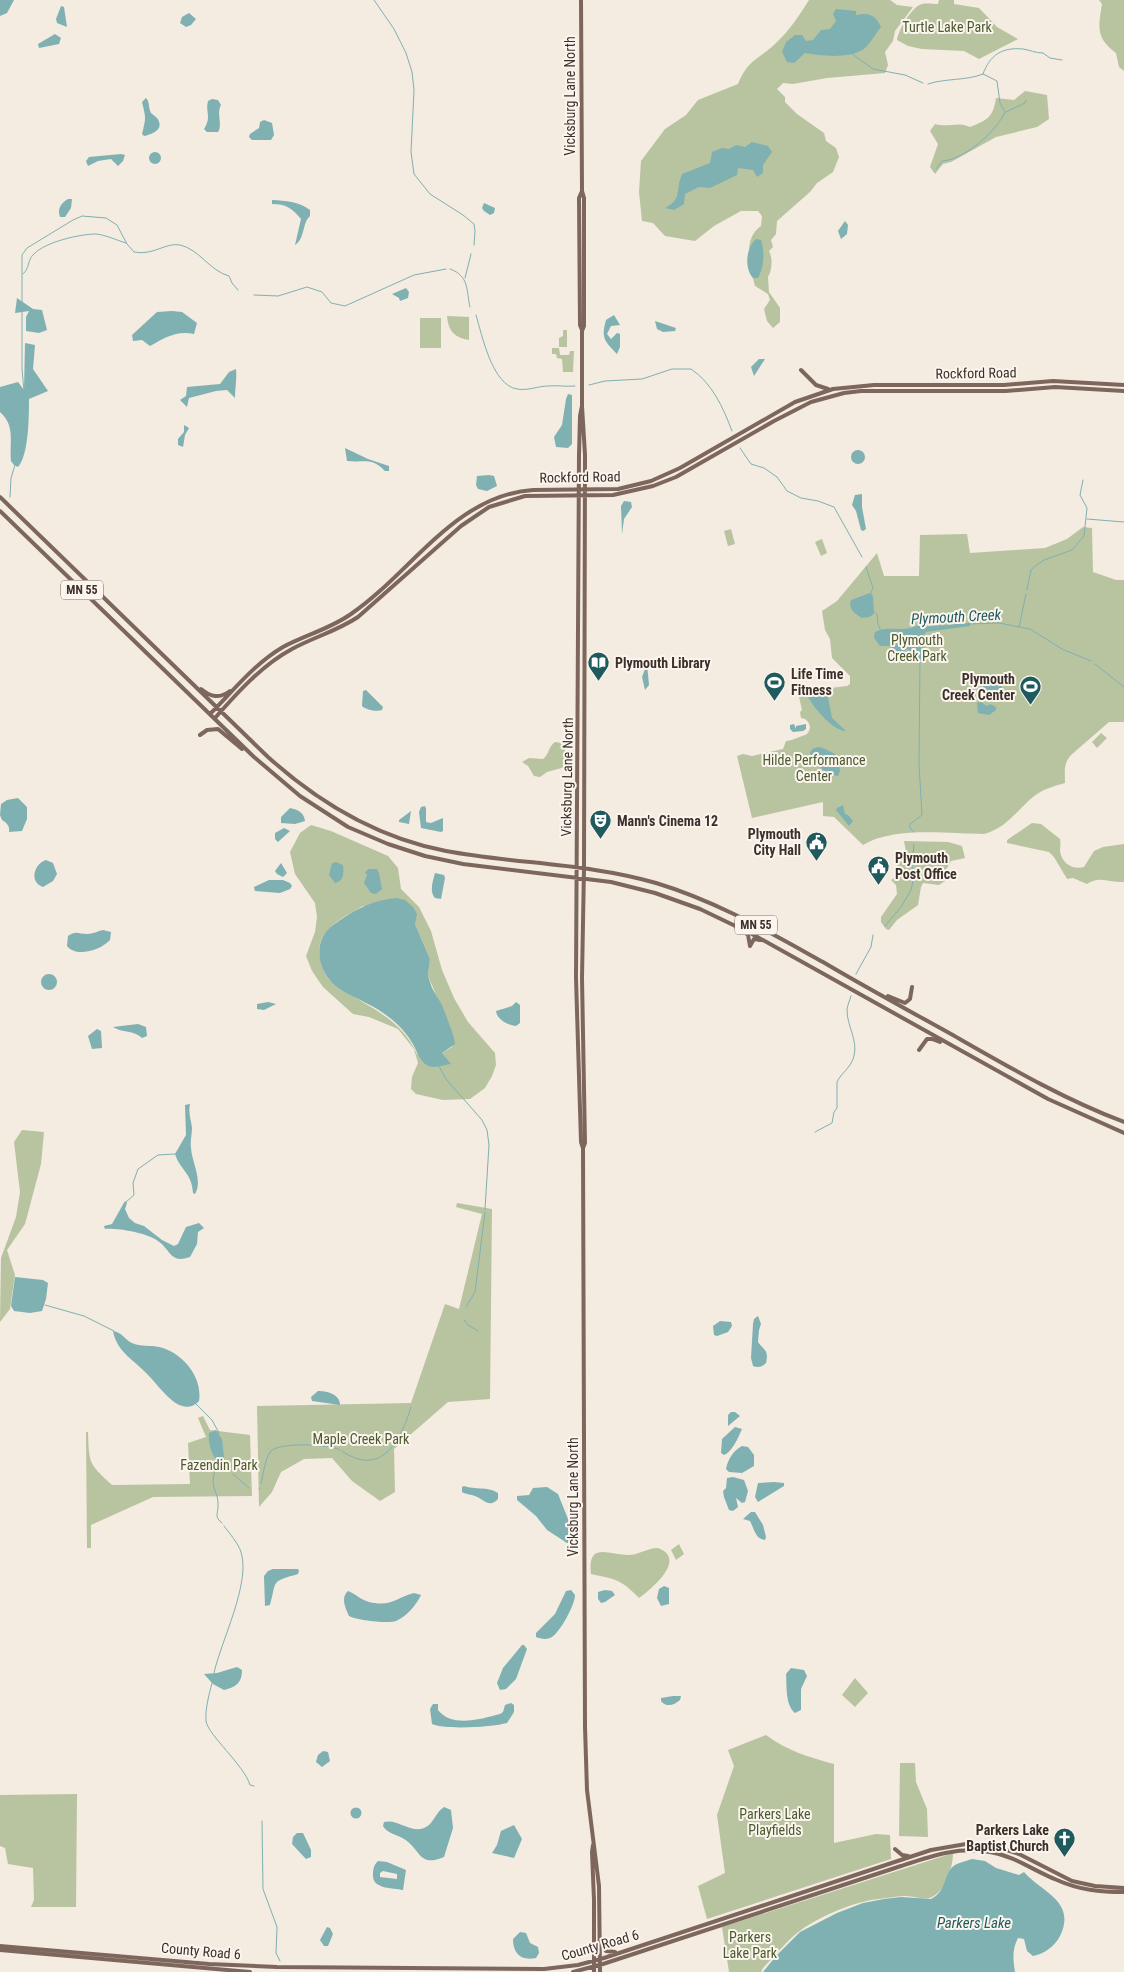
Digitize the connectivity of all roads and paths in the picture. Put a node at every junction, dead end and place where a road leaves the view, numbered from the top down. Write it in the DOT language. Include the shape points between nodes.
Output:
graph roads {
  1 [pos="581,0"];
  2 [pos="800,370"];
  3 [pos="1124,385"];
  4 [pos="833,389"];
  5 [pos="1124,391"];
  6 [pos="582,406"];
  7 [pos="579,489"];
  8 [pos="585,489"];
  9 [pos="579,495"];
  10 [pos="585,495"];
  11 [pos="0,497"];
  12 [pos="0,511"];
  13 [pos="186,677"];
  14 [pos="242,682"];
  15 [pos="217,707"];
  16 [pos="221,711"];
  17 [pos="210,714"];
  18 [pos="215,718"];
  19 [pos="200,735"];
  20 [pos="254,757"];
  21 [pos="577,867"];
  22 [pos="584,868"];
  23 [pos="577,877"];
  24 [pos="584,878"];
  25 [pos="712,914"];
  26 [pos="766,942"];
  27 [pos="912,987"];
  28 [pos="874,991"];
  29 [pos="952,1047"];
  30 [pos="919,1050"];
  31 [pos="1124,1122"];
  32 [pos="1124,1133"];
  33 [pos="583,1148"];
  34 [pos="593,1844"];
  35 [pos="895,1849"];
  36 [pos="910,1857"];
  37 [pos="1124,1888"];
  38 [pos="1124,1892"];
  39 [pos="600,1936"];
  40 [pos="642,1945"];
  41 [pos="0,1946"];
  42 [pos="0,1950"];
  43 [pos="600,1959"];
  44 [pos="595,1961"];
  45 [pos="600,1965"];
  46 [pos="314,1970"];
  47 [pos="594,1970"];
  48 [pos="250,1972"];
  49 [pos="573,1972"];
  50 [pos="600,1972"];
  1 -- 6 [label="main road, Vicksburg Lane North" via="585,247"];
  2 -- 4 [label="main road" via="818,386"];
  3 -- 4 [label="main road, Rockford Road" via="1060,381 1004,385 866,385"];
  4 -- 8 [label="main road, Rockford Road" via="795,402 663,476 618,489"];
  5 -- 10 [label="main road, Rockford Road" via="1055,387 1006,391 844,393 799,406 665,482 632,492"];
  6 -- 7 [label="main road, Vicksburg Lane North"];
  6 -- 8 [label="main road, Vicksburg Lane North"];
  7 -- 8 [label="main road, Rockford Road"];
  7 -- 9 [label="main road, Vicksburg Lane North"];
  7 -- 14 [label="main road, Rockford Road" via="519,491 485,502 463,516 352,614 282,648"];
  8 -- 10 [label="main road, Vicksburg Lane North"];
  9 -- 10 [label="main road, Rockford Road"];
  9 -- 16 [label="main road, Rockford Road" via="525,496 500,502 482,511 358,617 275,660"];
  9 -- 21 [label="main road, Vicksburg Lane North"];
  10 -- 22 [label="main road, Vicksburg Lane North"];
  11 -- 13 [label="main road, MN 55"];
  12 -- 17 [label="main road, MN 55"];
  13 -- 14 [label="main road" via="216,697 223,696"];
  13 -- 15 [label="main road, MN 55"];
  14 -- 15 [label="main road, Rockford Road"];
  15 -- 16 [label="main road, MN 55"];
  15 -- 17 [label="main road, Rockford Road"];
  16 -- 18 [label="main road, Rockford Road"];
  16 -- 21 [label="main road, MN 55" via="296,781 331,806 376,829 444,850"];
  17 -- 18 [label="main road, MN 55"];
  18 -- 20 [label="main road, MN 55"];
  19 -- 20 [label="main road" via="207,730 218,730"];
  20 -- 23 [label="main road, MN 55" via="316,808 348,827 388,844 462,864"];
  21 -- 22 [label="main road, MN 55"];
  21 -- 23 [label="main road, Vicksburg Lane North"];
  22 -- 24 [label="main road, Vicksburg Lane North"];
  22 -- 28 [label="main road, MN 55" via="658,884 719,907"];
  23 -- 24 [label="main road, MN 55"];
  23 -- 33 [label="main road, Vicksburg Lane North" via="577,1029"];
  24 -- 25 [label="main road, MN 55" via="655,893"];
  24 -- 33 [label="main road, Vicksburg Lane North"];
  25 -- 26 [label="main road, MN 55"];
  25 -- 26 [label="main road" via="746,934 750,946 754,939"];
  26 -- 29 [label="main road, MN 55"];
  27 -- 28 [label="main road" via="910,999 904,1003"];
  28 -- 31 [label="main road, MN 55" via="1037,1083"];
  29 -- 30 [label="main road" via="930,1039 923,1042"];
  29 -- 32 [label="main road, MN 55" via="1048,1099"];
  33 -- 34 [label="main road, Vicksburg Lane North" via="585,1727"];
  34 -- 39 [label="main road, Vicksburg Lane North" via="599,1878"];
  34 -- 44 [label="main road, Vicksburg Lane North"];
  35 -- 36 [label="main road"];
  36 -- 37 [label="main road, County Road 6" via="957,1845 994,1846 1019,1854 1072,1881"];
  36 -- 40 [label="main road, County Road 6"];
  38 -- 45 [label="main road, County Road 6" via="1076,1887 1000,1854 980,1850 941,1853"];
  39 -- 40 [label="main road" via="608,1952"];
  39 -- 43 [label="main road, Vicksburg Lane North"];
  40 -- 43 [label="main road, County Road 6"];
  41 -- 46 [label="main road, County Road 6"];
  42 -- 48 [label="main road, County Road 6"];
  43 -- 44 [label="main road, County Road 6"];
  43 -- 45 [label="main road, Vicksburg Lane North"];
  44 -- 46 [label="main road, County Road 6" via="544,1969"];
  44 -- 47 [label="main road, Vicksburg Lane North"];
  45 -- 47 [label="main road, County Road 6"];
  45 -- 50 [label="main road, Vicksburg Lane North"];
  47 -- 49 [label="main road, County Road 6"];
}
